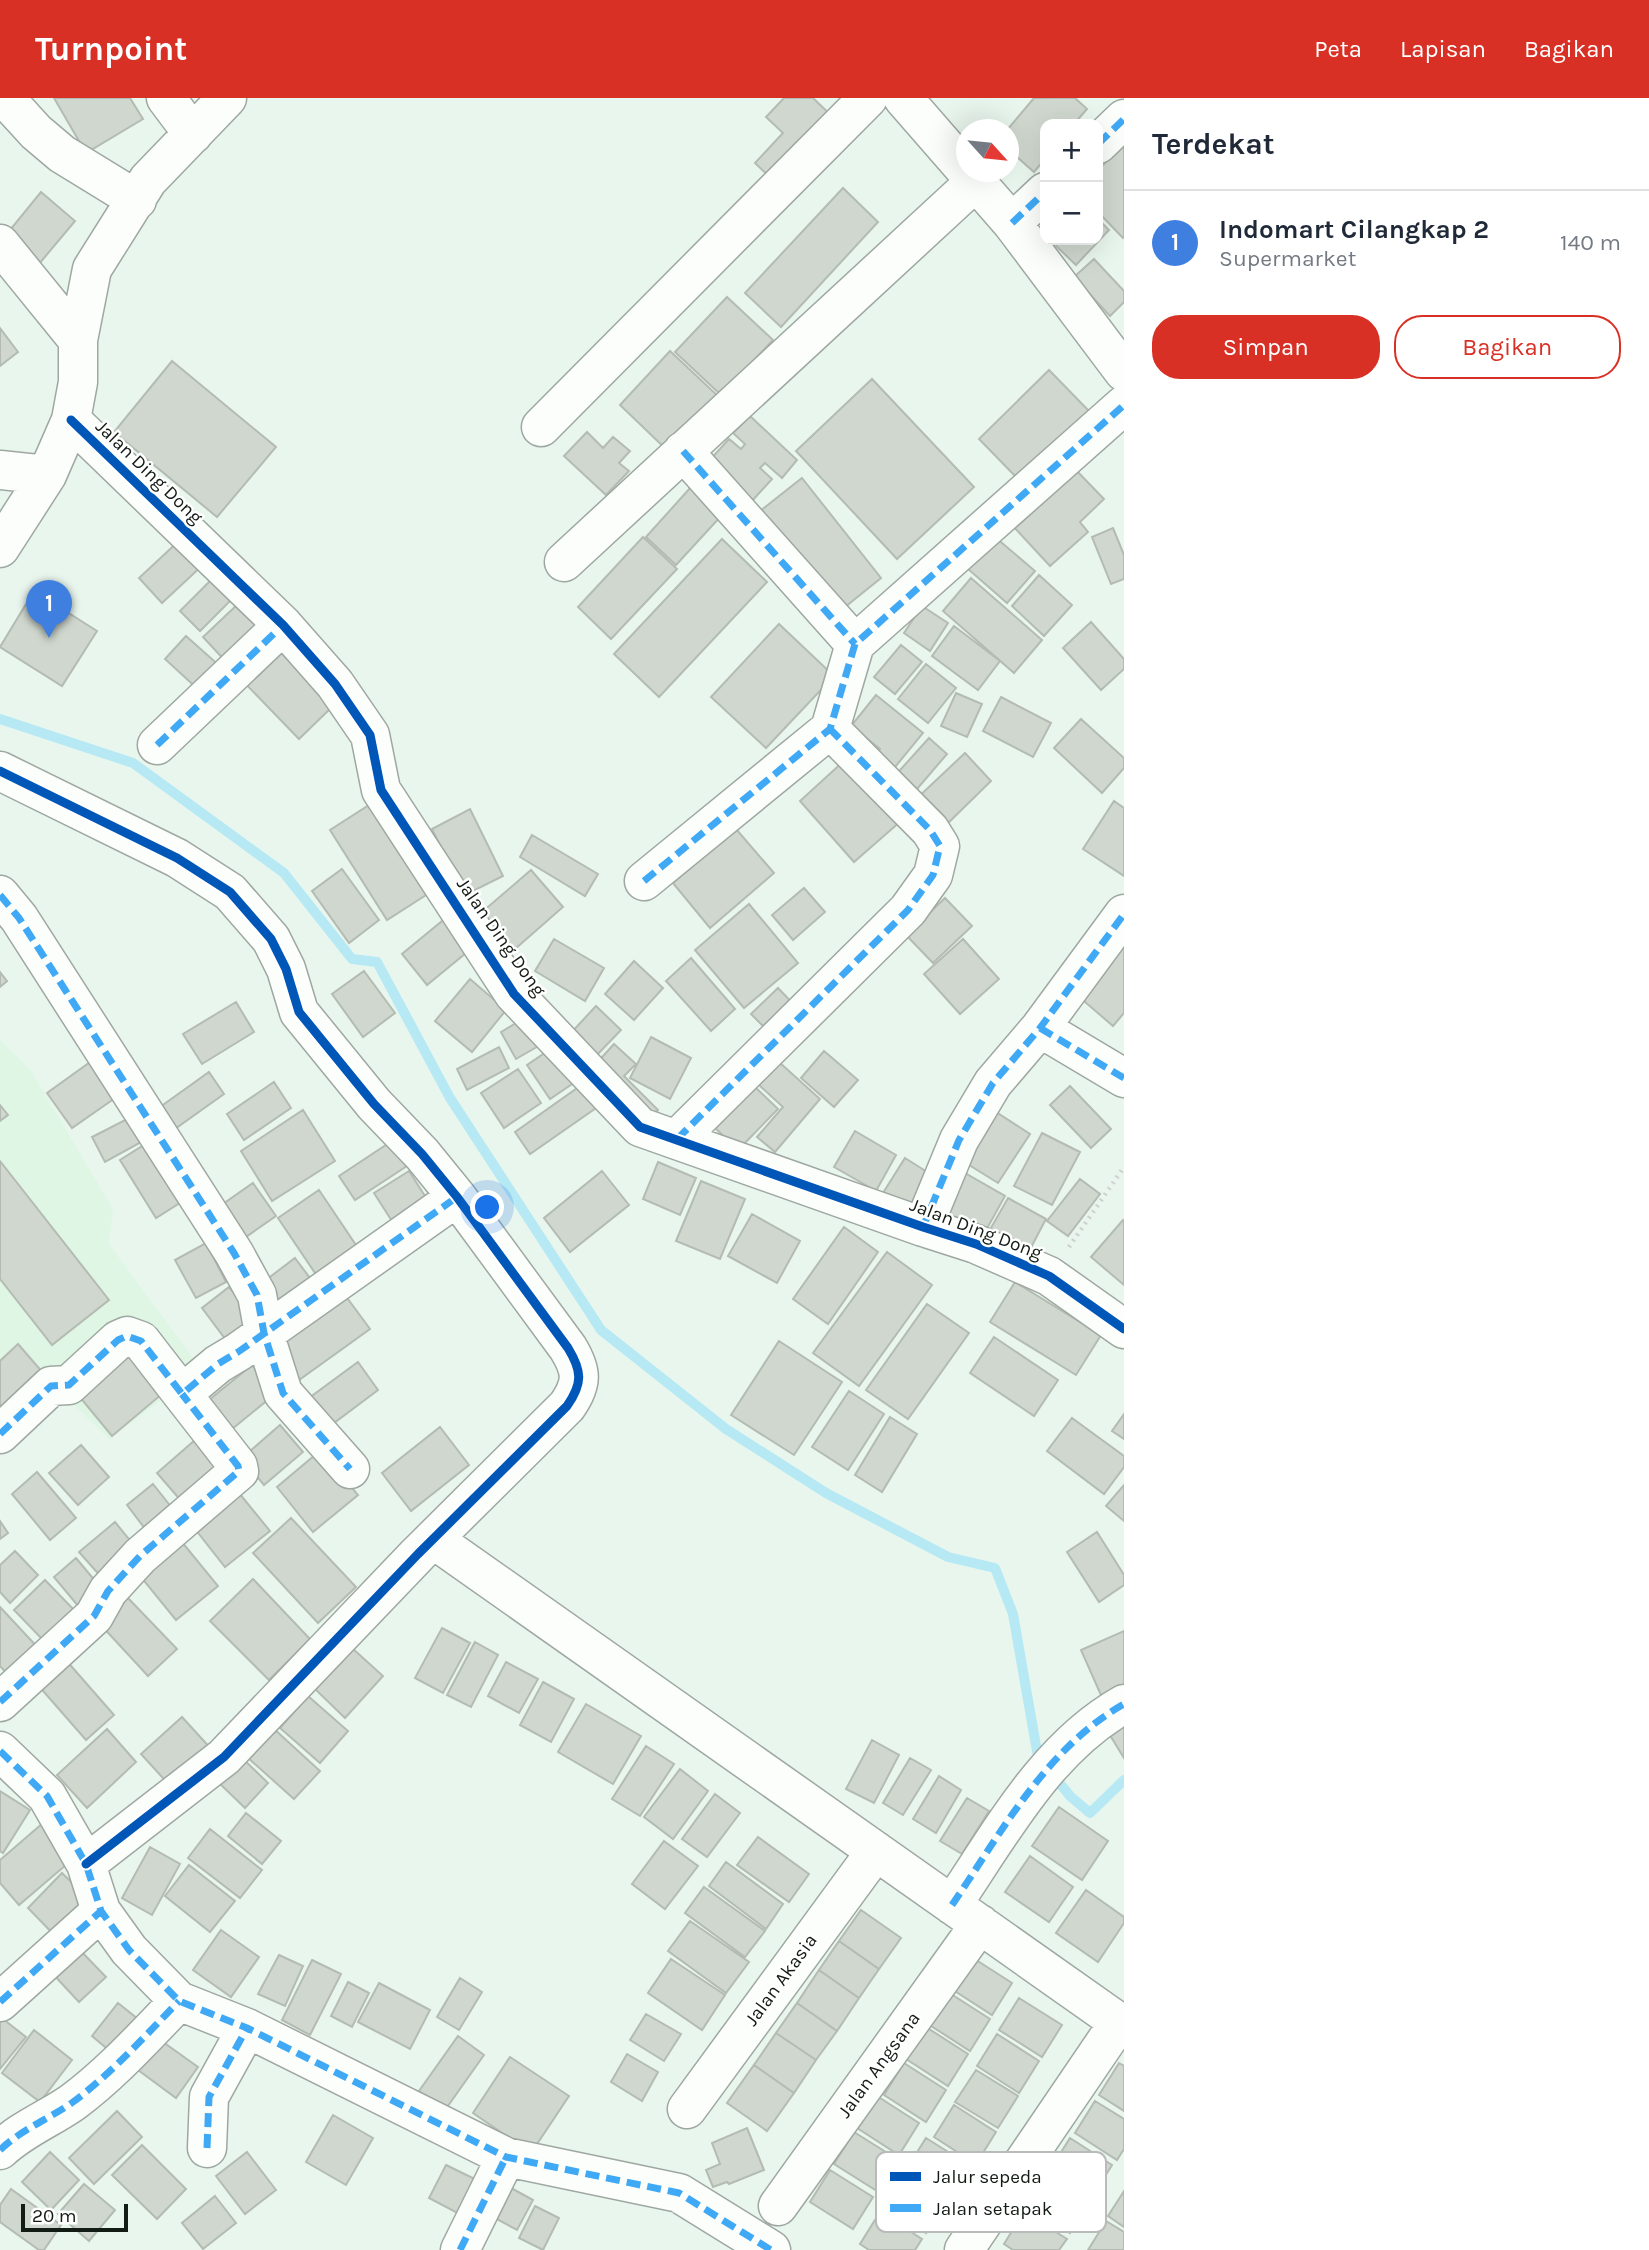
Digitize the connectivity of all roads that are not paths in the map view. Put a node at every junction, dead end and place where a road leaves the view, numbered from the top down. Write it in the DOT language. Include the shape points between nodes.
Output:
graph roads {
  1 [pos="5,98"];
  2 [pos="166,98"];
  3 [pos="227,98"];
  4 [pos="868,98"];
  5 [pos="903,98"];
  6 [pos="1124,119"];
  7 [pos="193,134"];
  8 [pos="1103,139"];
  9 [pos="974,183"];
  10 [pos="1040,197"];
  11 [pos="137,200"];
  12 [pos="1012,223"];
  13 [pos="0,244"];
  14 [pos="78,340"];
  15 [pos="1124,372"];
  16 [pos="1124,405"];
  17 [pos="71,420"];
  18 [pos="541,427"];
  19 [pos="683,451"];
  20 [pos="0,470"];
  21 [pos="47,475"];
  22 [pos="0,548"];
  23 [pos="564,562"];
  24 [pos="283,625"];
  25 [pos="855,644"];
  26 [pos="830,729"];
  27 [pos="157,745"];
  28 [pos="0,771"];
  29 [pos="644,881"];
  30 [pos="0,895"];
  31 [pos="1124,914"];
  32 [pos="1040,1028"];
  33 [pos="1124,1078"];
  34 [pos="677,1139"];
  35 [pos="457,1197"];
  36 [pos="923,1227"];
  37 [pos="1124,1329"];
  38 [pos="264,1333"];
  39 [pos="182,1394"];
  40 [pos="0,1434"];
  41 [pos="351,1469"];
  42 [pos="433,1539"];
  43 [pos="0,1702"];
  44 [pos="1124,1704"];
  45 [pos="0,1751"];
  46 [pos="876,1851"];
  47 [pos="86,1864"];
  48 [pos="101,1911"];
  49 [pos="966,1914"];
  50 [pos="179,2001"];
  51 [pos="0,2002"];
  52 [pos="1120,2015"];
  53 [pos="247,2028"];
  54 [pos="687,2109"];
  55 [pos="207,2148"];
  56 [pos="0,2150"];
  57 [pos="1029,2152"];
  58 [pos="506,2157"];
  59 [pos="778,2206"];
  60 [pos="976,2232"];
  61 [pos="460,2250"];
  62 [pos="771,2250"];
  63 [pos="964,2250"];
  1 -- 11 [label="street" via="62,154"];
  2 -- 7 [label="street"];
  3 -- 7 [label="street"];
  4 -- 18 [label="street"];
  5 -- 9 [label="street"];
  6 -- 8 [label="street"];
  7 -- 11 [label="street" via="148,180"];
  9 -- 12 [label="street"];
  9 -- 19 [label="street"];
  10 -- 12 [label="street"];
  11 -- 14 [label="street" via="92,269"];
  12 -- 15 [label="street"];
  13 -- 14 [label="street"];
  14 -- 17 [label="street" via="78,382"];
  16 -- 25 [label="street"];
  17 -- 21 [label="street"];
  17 -- 24 [label="street, Jalan Ding Dong"];
  19 -- 23 [label="street"];
  19 -- 25 [label="street"];
  20 -- 21 [label="street"];
  21 -- 22 [label="street"];
  24 -- 27 [label="street"];
  24 -- 34 [label="street, Jalan Ding Dong" via="335,684 370,735 381,790 514,994 640,1128"];
  25 -- 26 [label="street"];
  26 -- 29 [label="street"];
  26 -- 34 [label="street" via="930,830 940,846 933,874 908,910"];
  28 -- 35 [label="street" via="177,858 230,892 271,939 299,1012"];
  30 -- 38 [label="street" via="213,1218 257,1295"];
  31 -- 32 [label="street"];
  32 -- 33 [label="street"];
  32 -- 36 [label="street" via="986,1094 959,1140"];
  34 -- 36 [label="street, Jalan Ding Dong"];
  35 -- 38 [label="street"];
  35 -- 42 [label="street" via="568,1348 579,1376 577,1392 567,1406"];
  36 -- 37 [label="street, Jalan Ding Dong" via="1049,1276"];
  38 -- 39 [label="street"];
  38 -- 41 [label="street" via="283,1393"];
  39 -- 40 [label="street" via="141,1341 127,1336 69,1385 51,1386"];
  39 -- 43 [label="street" via="239,1471 139,1556 108,1591 94,1616"];
  42 -- 46 [label="street"];
  42 -- 47 [label="street" via="224,1757"];
  44 -- 49 [label="street, Jalan Angsana" via="1082,1732 1048,1768"];
  45 -- 47 [label="street" via="47,1796"];
  46 -- 49 [label="street"];
  46 -- 54 [label="street, Jalan Akasia"];
  47 -- 48 [label="street"];
  48 -- 50 [label="street" via="129,1950"];
  48 -- 51 [label="street"];
  49 -- 52 [label="street"];
  49 -- 59 [label="street, Jalan Angsana"];
  50 -- 53 [label="street"];
  50 -- 56 [label="street" via="112,2070"];
  52 -- 57 [label="street"];
  53 -- 55 [label="street" via="209,2097"];
  53 -- 58 [label="street"];
  58 -- 61 [label="street"];
  58 -- 62 [label="street" via="679,2193"];
  60 -- 63 [label="street"];
}
